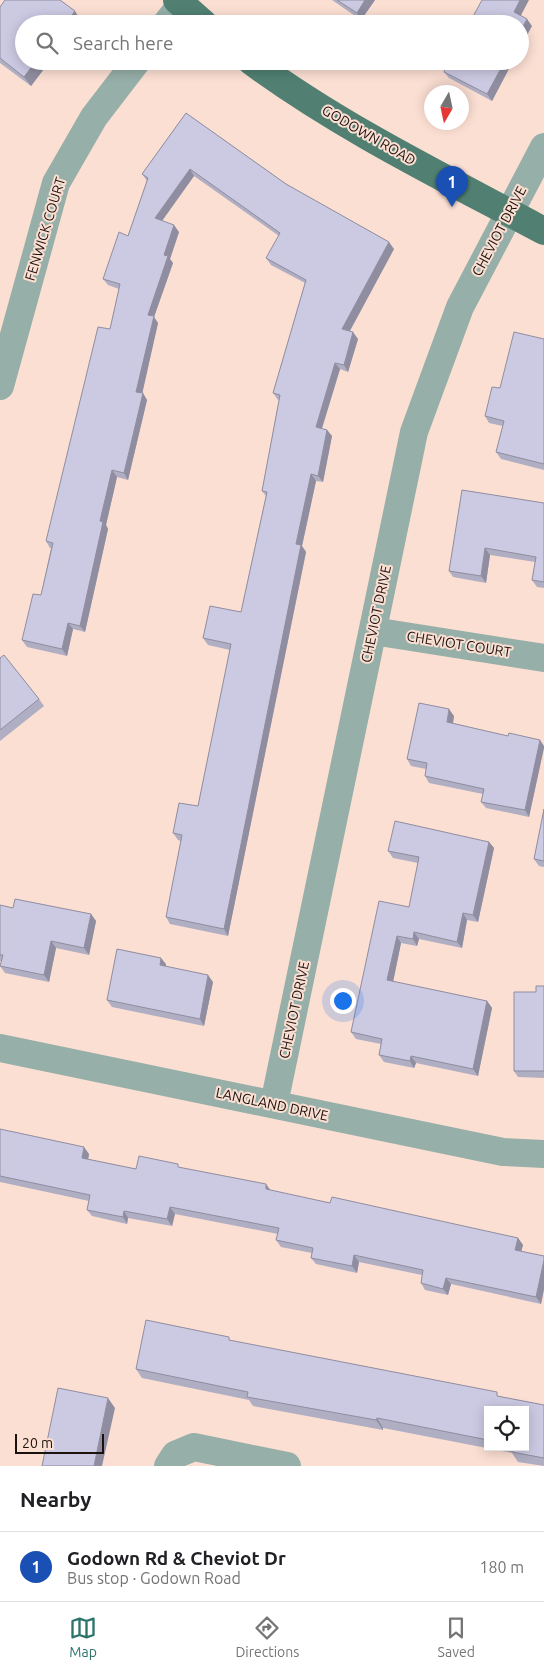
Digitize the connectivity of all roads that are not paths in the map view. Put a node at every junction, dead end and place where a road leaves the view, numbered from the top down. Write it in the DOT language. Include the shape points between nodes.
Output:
graph roads {
  1 [pos="174,9"];
  2 [pos="186,15"];
  3 [pos="130,70"];
  4 [pos="263,70"];
  5 [pos="544,146"];
  6 [pos="508,212"];
  7 [pos="544,231"];
  8 [pos="7,338"];
  9 [pos="0,386"];
  10 [pos="373,630"];
  11 [pos="544,658"];
  12 [pos="0,1048"];
  13 [pos="274,1104"];
  14 [pos="544,1154"];
  15 [pos="168,1466"];
  16 [pos="287,1466"];
  1 -- 2 [label="main road"];
  3 -- 8 [label="street, FENWICK COURT" via="94,116 56,183"];
  4 -- 6 [label="main road, GODOWN ROAD" via="286,87 402,155"];
  5 -- 6 [label="street, CHEVIOT DRIVE"];
  6 -- 7 [label="main road, GODOWN ROAD"];
  6 -- 10 [label="street, CHEVIOT DRIVE" via="460,307 414,432"];
  8 -- 9 [label="street, FENWICK COURT"];
  10 -- 11 [label="street, CHEVIOT COURT"];
  10 -- 13 [label="street, CHEVIOT DRIVE"];
  12 -- 13 [label="street, LANGLAND DRIVE"];
  13 -- 14 [label="street, LANGLAND DRIVE" via="503,1152"];
  15 -- 16 [label="street" via="175,1455 194,1447"];
}
